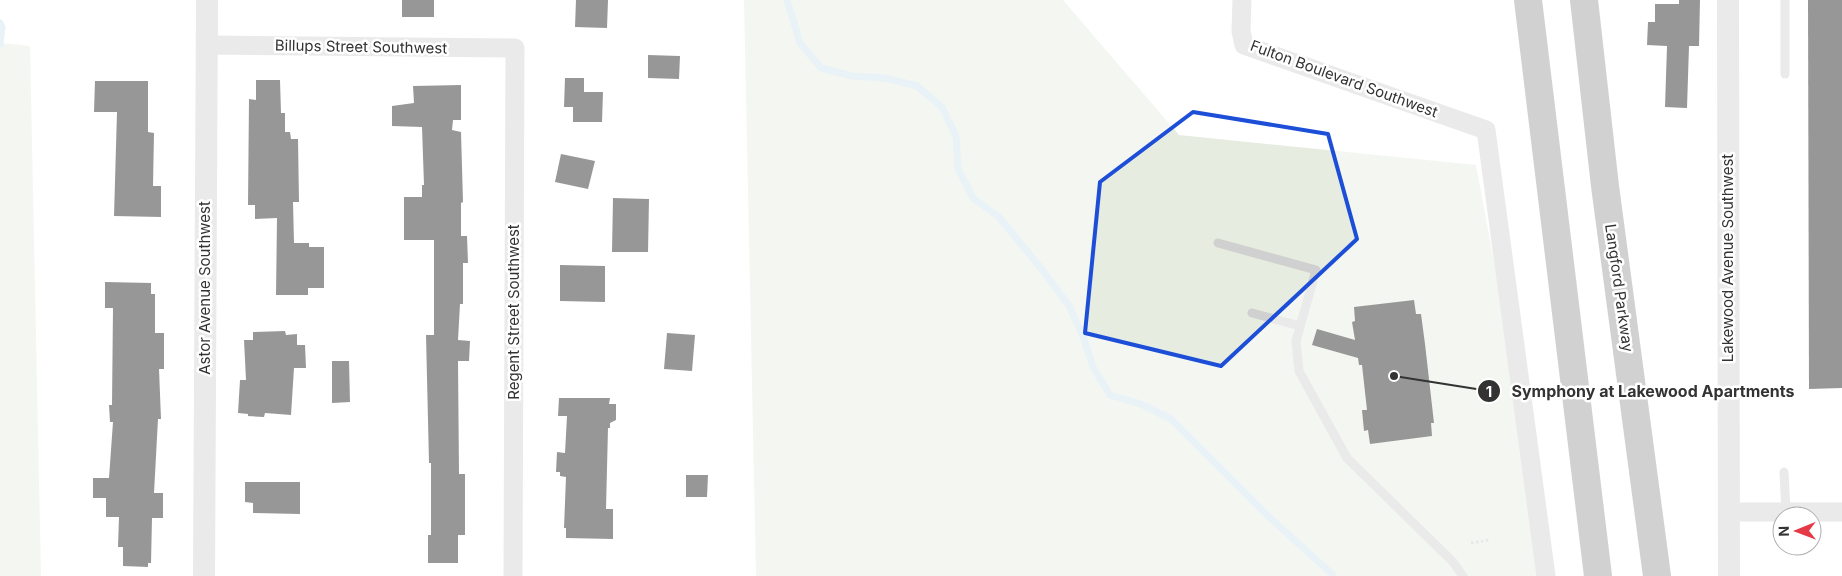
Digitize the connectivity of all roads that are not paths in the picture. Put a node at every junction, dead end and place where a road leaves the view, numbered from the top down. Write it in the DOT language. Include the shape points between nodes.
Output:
graph roads {
  1 [pos="207,0"];
  2 [pos="1242,0"];
  3 [pos="1528,0"];
  4 [pos="1584,0"];
  5 [pos="1728,0"];
  6 [pos="1785,0"];
  7 [pos="207,45"];
  8 [pos="515,48"];
  9 [pos="1785,74"];
  10 [pos="1218,243"];
  11 [pos="1252,313"];
  12 [pos="1300,326"];
  13 [pos="1784,472"];
  14 [pos="1786,506"];
  15 [pos="1728,512"];
  16 [pos="1772,512"];
  17 [pos="1822,512"];
  18 [pos="1842,512"];
  19 [pos="204,576"];
  20 [pos="513,576"];
  21 [pos="1463,576"];
  22 [pos="1546,576"];
  23 [pos="1598,576"];
  24 [pos="1657,576"];
  25 [pos="1729,576"];
  1 -- 7 [label="street, Astor Avenue Southwest"];
  2 -- 22 [label="street, Fulton Boulevard Southwest" via="1244,45 1486,130"];
  3 -- 23 [label="highway"];
  4 -- 24 [label="highway, Langford Parkway" via="1605,186"];
  5 -- 15 [label="street, Lakewood Avenue Southwest"];
  6 -- 9 [label="lane"];
  7 -- 8 [label="street, Billups Street Southwest"];
  7 -- 19 [label="street, Astor Avenue Southwest"];
  8 -- 20 [label="street, Regent Street Southwest"];
  10 -- 12 [label="lane" via="1316,270"];
  11 -- 12 [label="lane"];
  12 -- 21 [label="lane" via="1296,341 1299,371 1347,458 1453,562"];
  13 -- 14 [label="lane"];
  15 -- 16 [label="street"];
  15 -- 25 [label="street, Lakewood Avenue Southwest"];
  17 -- 18 [label="street"];
}
